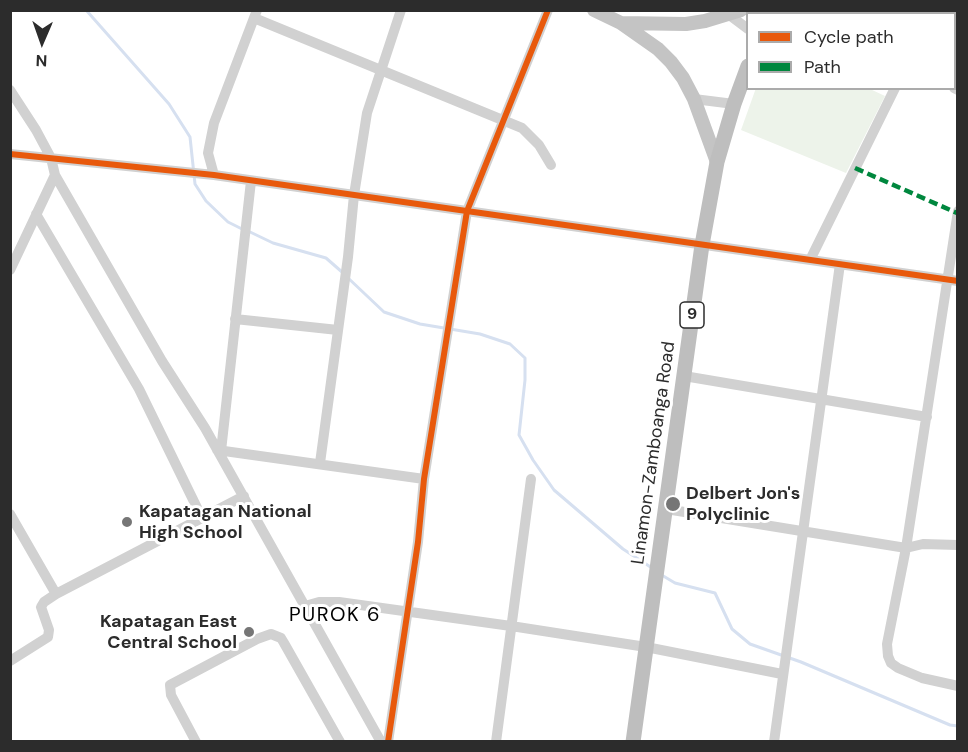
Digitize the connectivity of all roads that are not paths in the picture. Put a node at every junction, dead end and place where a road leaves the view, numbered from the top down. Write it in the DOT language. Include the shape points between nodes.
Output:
graph roads {
  1 [pos="401,10"];
  2 [pos="548,10"];
  3 [pos="601,12"];
  4 [pos="731,12"];
  5 [pos="256,14"];
  6 [pos="621,23"];
  7 [pos="746,28"];
  8 [pos="746,69"];
  9 [pos="380,71"];
  10 [pos="10,90"];
  11 [pos="893,91"];
  12 [pos="693,99"];
  13 [pos="734,104"];
  14 [pos="502,120"];
  15 [pos="10,154"];
  16 [pos="51,158"];
  17 [pos="717,162"];
  18 [pos="551,165"];
  19 [pos="55,175"];
  20 [pos="209,175"];
  21 [pos="251,181"];
  22 [pos="354,195"];
  23 [pos="467,211"];
  24 [pos="957,212"];
  25 [pos="36,214"];
  26 [pos="702,245"];
  27 [pos="810,260"];
  28 [pos="840,264"];
  29 [pos="10,270"];
  30 [pos="946,279"];
  31 [pos="957,281"];
  32 [pos="235,319"];
  33 [pos="338,330"];
  34 [pos="684,376"];
  35 [pos="821,399"];
  36 [pos="927,417"];
  37 [pos="219,451"];
  38 [pos="320,463"];
  39 [pos="531,478"];
  40 [pos="424,479"];
  41 [pos="244,496"];
  42 [pos="666,510"];
  43 [pos="10,514"];
  44 [pos="202,518"];
  45 [pos="803,532"];
  46 [pos="957,545"];
  47 [pos="906,548"];
  48 [pos="56,594"];
  49 [pos="305,606"];
  50 [pos="406,612"];
  51 [pos="511,626"];
  52 [pos="646,646"];
  53 [pos="10,662"];
  54 [pos="782,671"];
  55 [pos="957,686"];
  56 [pos="196,741"];
  57 [pos="340,741"];
  58 [pos="384,741"];
  59 [pos="496,741"];
  60 [pos="633,741"];
  61 [pos="774,741"];
  1 -- 9 [label="street"];
  2 -- 14 [label="street"];
  3 -- 6 [label="main road"];
  4 -- 6 [label="main road" via="686,24"];
  4 -- 7 [label="street"];
  5 -- 9 [label="street"];
  5 -- 20 [label="street" via="214,123 208,153"];
  6 -- 12 [label="main road" via="671,62"];
  8 -- 13 [label="highway, Linamon-Zamboanga Road / 9"];
  9 -- 14 [label="street"];
  9 -- 22 [label="street" via="367,113"];
  10 -- 16 [label="street"];
  11 -- 27 [label="street"];
  12 -- 13 [label="street"];
  12 -- 17 [label="main road"];
  13 -- 17 [label="highway, Linamon-Zamboanga Road / 9"];
  14 -- 18 [label="street" via="528,132"];
  14 -- 23 [label="street"];
  15 -- 16 [label="street"];
  16 -- 19 [label="street"];
  16 -- 20 [label="street"];
  17 -- 26 [label="highway, Linamon-Zamboanga Road / 9"];
  19 -- 25 [label="street"];
  19 -- 37 [label="street" via="162,361"];
  20 -- 21 [label="street"];
  21 -- 22 [label="street"];
  21 -- 32 [label="street"];
  22 -- 23 [label="street"];
  22 -- 33 [label="street"];
  23 -- 26 [label="street"];
  23 -- 40 [label="street"];
  24 -- 30 [label="street"];
  25 -- 29 [label="street"];
  25 -- 44 [label="street" via="139,389"];
  26 -- 27 [label="street"];
  26 -- 34 [label="highway, Linamon-Zamboanga Road / 9"];
  27 -- 28 [label="street"];
  28 -- 30 [label="street"];
  28 -- 35 [label="street"];
  30 -- 31 [label="street"];
  30 -- 36 [label="street"];
  32 -- 33 [label="street"];
  32 -- 37 [label="street"];
  33 -- 38 [label="street"];
  34 -- 35 [label="street"];
  34 -- 42 [label="highway, Linamon-Zamboanga Road / 9"];
  35 -- 36 [label="street"];
  35 -- 45 [label="street"];
  36 -- 47 [label="street"];
  37 -- 38 [label="street"];
  37 -- 41 [label="street"];
  38 -- 40 [label="street"];
  39 -- 51 [label="street"];
  40 -- 50 [label="street"];
  41 -- 44 [label="street"];
  41 -- 49 [label="street"];
  42 -- 45 [label="street"];
  42 -- 52 [label="highway, Linamon-Zamboanga Road / 9"];
  43 -- 48 [label="street"];
  44 -- 48 [label="street"];
  45 -- 47 [label="street"];
  45 -- 54 [label="street"];
  46 -- 47 [label="street"];
  47 -- 55 [label="street" via="888,656 898,668"];
  48 -- 53 [label="street" via="41,608 48,637"];
  49 -- 50 [label="street" via="327,601"];
  49 -- 58 [label="street"];
  50 -- 51 [label="street"];
  50 -- 58 [label="street"];
  51 -- 52 [label="street"];
  51 -- 59 [label="street"];
  52 -- 54 [label="street"];
  52 -- 60 [label="highway, Linamon-Zamboanga Road / 9"];
  54 -- 61 [label="street"];
  56 -- 57 [label="street" via="170,686 271,634 281,638"];
}
